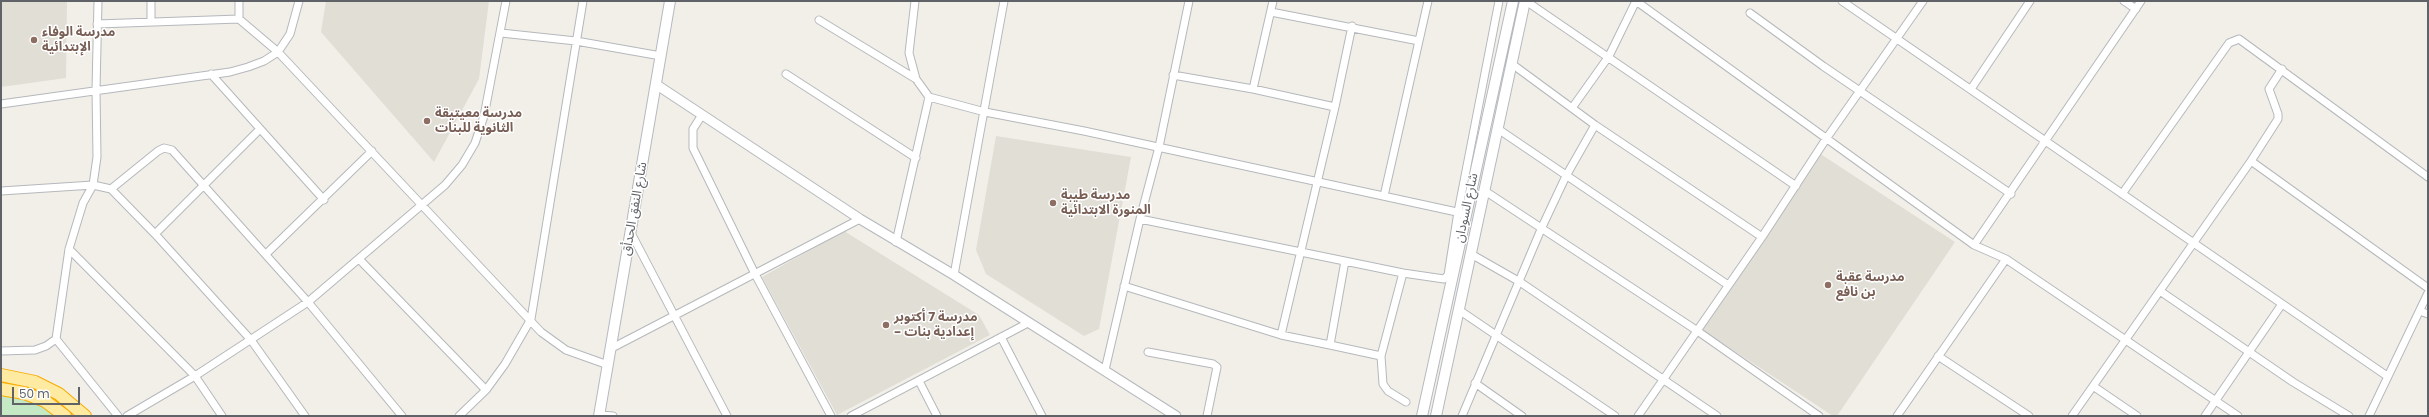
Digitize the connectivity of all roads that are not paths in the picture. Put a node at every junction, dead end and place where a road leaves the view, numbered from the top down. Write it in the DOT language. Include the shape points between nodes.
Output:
graph roads {
  1 [pos="98,1"];
  2 [pos="151,1"];
  3 [pos="239,1"];
  4 [pos="298,1"];
  5 [pos="506,1"];
  6 [pos="583,1"];
  7 [pos="670,1"];
  8 [pos="915,1"];
  9 [pos="1004,1"];
  10 [pos="1189,1"];
  11 [pos="1273,1"];
  12 [pos="1428,1"];
  13 [pos="1499,1"];
  14 [pos="1513,1"];
  15 [pos="1526,1"];
  16 [pos="1636,1"];
  17 [pos="1842,1"];
  18 [pos="1923,1"];
  19 [pos="2030,1"];
  20 [pos="2124,1"];
  21 [pos="2141,1"];
  22 [pos="2136,9"];
  23 [pos="1270,12"];
  24 [pos="1750,13"];
  25 [pos="239,20"];
  26 [pos="819,20"];
  27 [pos="151,21"];
  28 [pos="97,24"];
  29 [pos="1352,26"];
  30 [pos="501,33"];
  31 [pos="1896,39"];
  32 [pos="576,41"];
  33 [pos="1420,41"];
  34 [pos="278,52"];
  35 [pos="661,56"];
  36 [pos="1609,56"];
  37 [pos="1512,64"];
  38 [pos="2282,69"];
  39 [pos="211,74"];
  40 [pos="786,74"];
  41 [pos="1173,75"];
  42 [pos="916,80"];
  43 [pos="657,85"];
  44 [pos="1253,89"];
  45 [pos="1971,89"];
  46 [pos="96,90"];
  47 [pos="1860,91"];
  48 [pos="929,97"];
  49 [pos="1,104"];
  50 [pos="1335,108"];
  51 [pos="1572,108"];
  52 [pos="985,112"];
  53 [pos="702,115"];
  54 [pos="1595,125"];
  55 [pos="260,129"];
  56 [pos="1498,129"];
  57 [pos="1826,139"];
  58 [pos="2046,142"];
  59 [pos="1159,147"];
  60 [pos="372,151"];
  61 [pos="916,158"];
  62 [pos="2251,161"];
  63 [pos="1566,176"];
  64 [pos="2428,177"];
  65 [pos="1318,180"];
  66 [pos="203,184"];
  67 [pos="92,185"];
  68 [pos="1796,186"];
  69 [pos="111,189"];
  70 [pos="1,191"];
  71 [pos="1484,191"];
  72 [pos="2011,194"];
  73 [pos="2122,194"];
  74 [pos="1384,196"];
  75 [pos="324,200"];
  76 [pos="421,206"];
  77 [pos="1462,213"];
  78 [pos="860,219"];
  79 [pos="1140,219"];
  80 [pos="1542,227"];
  81 [pos="155,234"];
  82 [pos="631,234"];
  83 [pos="1762,237"];
  84 [pos="896,242"];
  85 [pos="2194,243"];
  86 [pos="1974,245"];
  87 [pos="69,250"];
  88 [pos="1299,252"];
  89 [pos="266,254"];
  90 [pos="1471,254"];
  91 [pos="2006,259"];
  92 [pos="360,260"];
  93 [pos="1345,261"];
  94 [pos="1403,273"];
  95 [pos="755,274"];
  96 [pos="954,274"];
  97 [pos="1520,282"];
  98 [pos="1728,285"];
  99 [pos="1124,286"];
  100 [pos="2428,288"];
  101 [pos="2160,291"];
  102 [pos="2428,293"];
  103 [pos="308,302"];
  104 [pos="2282,304"];
  105 [pos="1459,310"];
  106 [pos="2420,311"];
  107 [pos="2428,314"];
  108 [pos="675,316"];
  109 [pos="530,319"];
  110 [pos="1028,323"];
  111 [pos="1696,330"];
  112 [pos="1280,335"];
  113 [pos="1497,335"];
  114 [pos="1001,337"];
  115 [pos="56,339"];
  116 [pos="2126,339"];
  117 [pos="251,340"];
  118 [pos="1330,345"];
  119 [pos="612,348"];
  120 [pos="1,351"];
  121 [pos="1148,352"];
  122 [pos="2248,352"];
  123 [pos="1381,356"];
  124 [pos="1938,356"];
  125 [pos="608,365"];
  126 [pos="1105,370"];
  127 [pos="1,375"];
  128 [pos="195,376"];
  129 [pos="2387,376"];
  130 [pos="1664,378"];
  131 [pos="919,381"];
  132 [pos="1475,383"];
  133 [pos="2093,386"];
  134 [pos="1,389"];
  135 [pos="486,390"];
  136 [pos="2215,400"];
  137 [pos="1406,402"];
  138 [pos="1425,403"];
  139 [pos="1438,405"];
  140 [pos="600,415"];
  141 [pos="66,416"];
  142 [pos="85,416"];
  143 [pos="118,416"];
  144 [pos="127,416"];
  145 [pos="222,416"];
  146 [pos="305,416"];
  147 [pos="402,416"];
  148 [pos="459,416"];
  149 [pos="613,416"];
  150 [pos="727,416"];
  151 [pos="831,416"];
  152 [pos="851,416"];
  153 [pos="937,416"];
  154 [pos="1042,416"];
  155 [pos="1176,416"];
  156 [pos="1207,416"];
  157 [pos="1422,416"];
  158 [pos="1436,416"];
  159 [pos="1462,416"];
  160 [pos="1522,416"];
  161 [pos="1615,416"];
  162 [pos="1638,416"];
  163 [pos="1717,416"];
  164 [pos="1819,416"];
  165 [pos="1897,416"];
  166 [pos="2029,416"];
  167 [pos="2072,416"];
  168 [pos="2137,416"];
  169 [pos="2205,416"];
  170 [pos="2238,416"];
  171 [pos="2349,416"];
  172 [pos="2369,416"];
  1 -- 28 [label="street"];
  2 -- 27 [label="street"];
  3 -- 25 [label="street"];
  4 -- 34 [label="street" via="290,34"];
  5 -- 30 [label="street"];
  6 -- 32 [label="street"];
  7 -- 35 [label="main road, شارع النفق الحدأق"];
  8 -- 42 [label="street" via="909,53"];
  9 -- 52 [label="street"];
  10 -- 41 [label="street"];
  11 -- 23 [label="street"];
  12 -- 33 [label="street"];
  13 -- 77 [label="street"];
  14 -- 77 [label="main road, شارع السودان"];
  15 -- 36 [label="street"];
  15 -- 37 [label="main road, شارع السودان"];
  16 -- 36 [label="street"];
  16 -- 57 [label="street"];
  17 -- 31 [label="street"];
  18 -- 31 [label="street"];
  19 -- 45 [label="street"];
  20 -- 22 [label="street"];
  21 -- 22 [label="street"];
  22 -- 58 [label="street"];
  23 -- 29 [label="street"];
  23 -- 44 [label="street"];
  24 -- 47 [label="street"];
  25 -- 27 [label="street"];
  25 -- 34 [label="street"];
  26 -- 42 [label="street"];
  27 -- 28 [label="street"];
  28 -- 46 [label="street"];
  29 -- 33 [label="street"];
  29 -- 50 [label="street"];
  30 -- 32 [label="street"];
  30 -- 76 [label="street" via="484,116 475,142 462,165"];
  31 -- 45 [label="street"];
  31 -- 47 [label="street"];
  32 -- 35 [label="street"];
  32 -- 109 [label="street"];
  33 -- 74 [label="street"];
  34 -- 39 [label="street" via="248,67"];
  34 -- 60 [label="street"];
  35 -- 43 [label="main road, شارع النفق الحدأق"];
  36 -- 51 [label="street"];
  36 -- 68 [label="street" via="1654,90"];
  37 -- 51 [label="street"];
  37 -- 56 [label="main road, شارع السودان"];
  38 -- 62 [label="street" via="2269,89 2278,119"];
  38 -- 64 [label="street"];
  38 -- 73 [label="street" via="2244,41 2234,39"];
  39 -- 46 [label="street"];
  39 -- 55 [label="street"];
  40 -- 61 [label="street"];
  41 -- 44 [label="street"];
  41 -- 59 [label="street"];
  42 -- 48 [label="street"];
  43 -- 53 [label="street"];
  43 -- 82 [label="main road, شارع النفق الحدأق"];
  44 -- 50 [label="street"];
  45 -- 58 [label="street"];
  46 -- 49 [label="street"];
  46 -- 67 [label="street" via="97,157"];
  47 -- 57 [label="street"];
  47 -- 72 [label="street"];
  48 -- 52 [label="street"];
  48 -- 61 [label="street"];
  50 -- 65 [label="street"];
  51 -- 54 [label="street"];
  52 -- 59 [label="street"];
  52 -- 96 [label="street"];
  53 -- 78 [label="street"];
  53 -- 95 [label="street" via="693,129 693,148"];
  54 -- 63 [label="street"];
  54 -- 83 [label="street"];
  55 -- 66 [label="street"];
  55 -- 75 [label="street"];
  56 -- 63 [label="street"];
  56 -- 71 [label="main road, شارع السودان"];
  57 -- 68 [label="street"];
  57 -- 86 [label="street"];
  58 -- 72 [label="street"];
  58 -- 73 [label="street"];
  59 -- 65 [label="street"];
  59 -- 79 [label="street"];
  60 -- 75 [label="street"];
  60 -- 76 [label="street"];
  61 -- 84 [label="street"];
  62 -- 85 [label="street"];
  62 -- 100 [label="street"];
  63 -- 80 [label="street"];
  63 -- 98 [label="street"];
  65 -- 74 [label="street"];
  65 -- 88 [label="street"];
  66 -- 69 [label="street" via="172,150 164,148"];
  66 -- 81 [label="street"];
  66 -- 89 [label="street"];
  67 -- 69 [label="street"];
  67 -- 70 [label="street"];
  67 -- 87 [label="street" via="83,203"];
  68 -- 83 [label="street"];
  69 -- 81 [label="street"];
  71 -- 80 [label="street"];
  71 -- 90 [label="main road, شارع السودان"];
  72 -- 86 [label="street"];
  73 -- 85 [label="street"];
  74 -- 77 [label="street"];
  75 -- 89 [label="street"];
  76 -- 92 [label="street"];
  76 -- 109 [label="street"];
  77 -- 94 [label="street" via="1448,275 1440,280"];
  77 -- 138 [label="main road, شارع السودان"];
  78 -- 84 [label="street"];
  78 -- 95 [label="street"];
  79 -- 88 [label="street"];
  79 -- 99 [label="street"];
  80 -- 97 [label="street"];
  80 -- 111 [label="street"];
  81 -- 117 [label="street"];
  82 -- 108 [label="street"];
  82 -- 119 [label="main road, شارع النفق الحدأق"];
  83 -- 98 [label="street"];
  84 -- 96 [label="street"];
  85 -- 101 [label="street"];
  85 -- 104 [label="street"];
  86 -- 91 [label="street"];
  87 -- 115 [label="street"];
  87 -- 128 [label="street"];
  88 -- 93 [label="street"];
  88 -- 112 [label="street"];
  89 -- 103 [label="street"];
  90 -- 97 [label="street"];
  90 -- 105 [label="main road, شارع السودان"];
  91 -- 116 [label="street"];
  91 -- 124 [label="street"];
  92 -- 103 [label="street"];
  92 -- 135 [label="street"];
  93 -- 94 [label="street"];
  93 -- 118 [label="street"];
  94 -- 123 [label="street"];
  95 -- 108 [label="street"];
  95 -- 151 [label="street"];
  96 -- 110 [label="street"];
  97 -- 113 [label="street"];
  97 -- 130 [label="street"];
  98 -- 111 [label="street"];
  99 -- 112 [label="street"];
  99 -- 126 [label="street"];
  101 -- 116 [label="street"];
  101 -- 122 [label="street"];
  102 -- 106 [label="street"];
  103 -- 117 [label="street"];
  103 -- 147 [label="street"];
  104 -- 122 [label="street"];
  104 -- 129 [label="street"];
  105 -- 113 [label="street"];
  105 -- 139 [label="main road, شارع السودان"];
  106 -- 107 [label="street"];
  106 -- 129 [label="street"];
  108 -- 119 [label="street"];
  108 -- 150 [label="street"];
  109 -- 125 [label="street" via="555,343"];
  109 -- 135 [label="street" via="505,364"];
  110 -- 114 [label="street"];
  110 -- 126 [label="street"];
  111 -- 130 [label="street"];
  111 -- 164 [label="street"];
  112 -- 118 [label="street"];
  113 -- 132 [label="street"];
  113 -- 161 [label="street"];
  114 -- 131 [label="street"];
  114 -- 154 [label="street"];
  115 -- 120 [label="street" via="35,350"];
  115 -- 143 [label="street"];
  116 -- 133 [label="street"];
  116 -- 136 [label="street"];
  117 -- 128 [label="street"];
  117 -- 146 [label="street"];
  118 -- 123 [label="street"];
  119 -- 125 [label="main road, شارع النفق الحدأق"];
  121 -- 156 [label="street" via="1213,364 1217,367"];
  122 -- 136 [label="street"];
  122 -- 171 [label="street"];
  123 -- 137 [label="street" via="1383,384 1388,391"];
  124 -- 165 [label="street"];
  124 -- 166 [label="street"];
  125 -- 140 [label="main road, شارع النفق الحدأق"];
  126 -- 155 [label="street"];
  127 -- 142 [label="highway" via="35,382 59,394"];
  128 -- 144 [label="street"];
  128 -- 145 [label="street"];
  129 -- 172 [label="street"];
  130 -- 162 [label="street"];
  130 -- 163 [label="street"];
  131 -- 152 [label="street"];
  131 -- 153 [label="street"];
  132 -- 159 [label="street"];
  132 -- 160 [label="street"];
  133 -- 167 [label="street"];
  133 -- 168 [label="street"];
  134 -- 141 [label="highway" via="24,393 44,401"];
  135 -- 148 [label="street"];
  136 -- 169 [label="street"];
  136 -- 170 [label="street"];
  138 -- 139 [label="main road"];
  138 -- 157 [label="main road, شارع السودان"];
  139 -- 158 [label="main road, شارع السودان"];
  140 -- 149 [label="street"];
}
